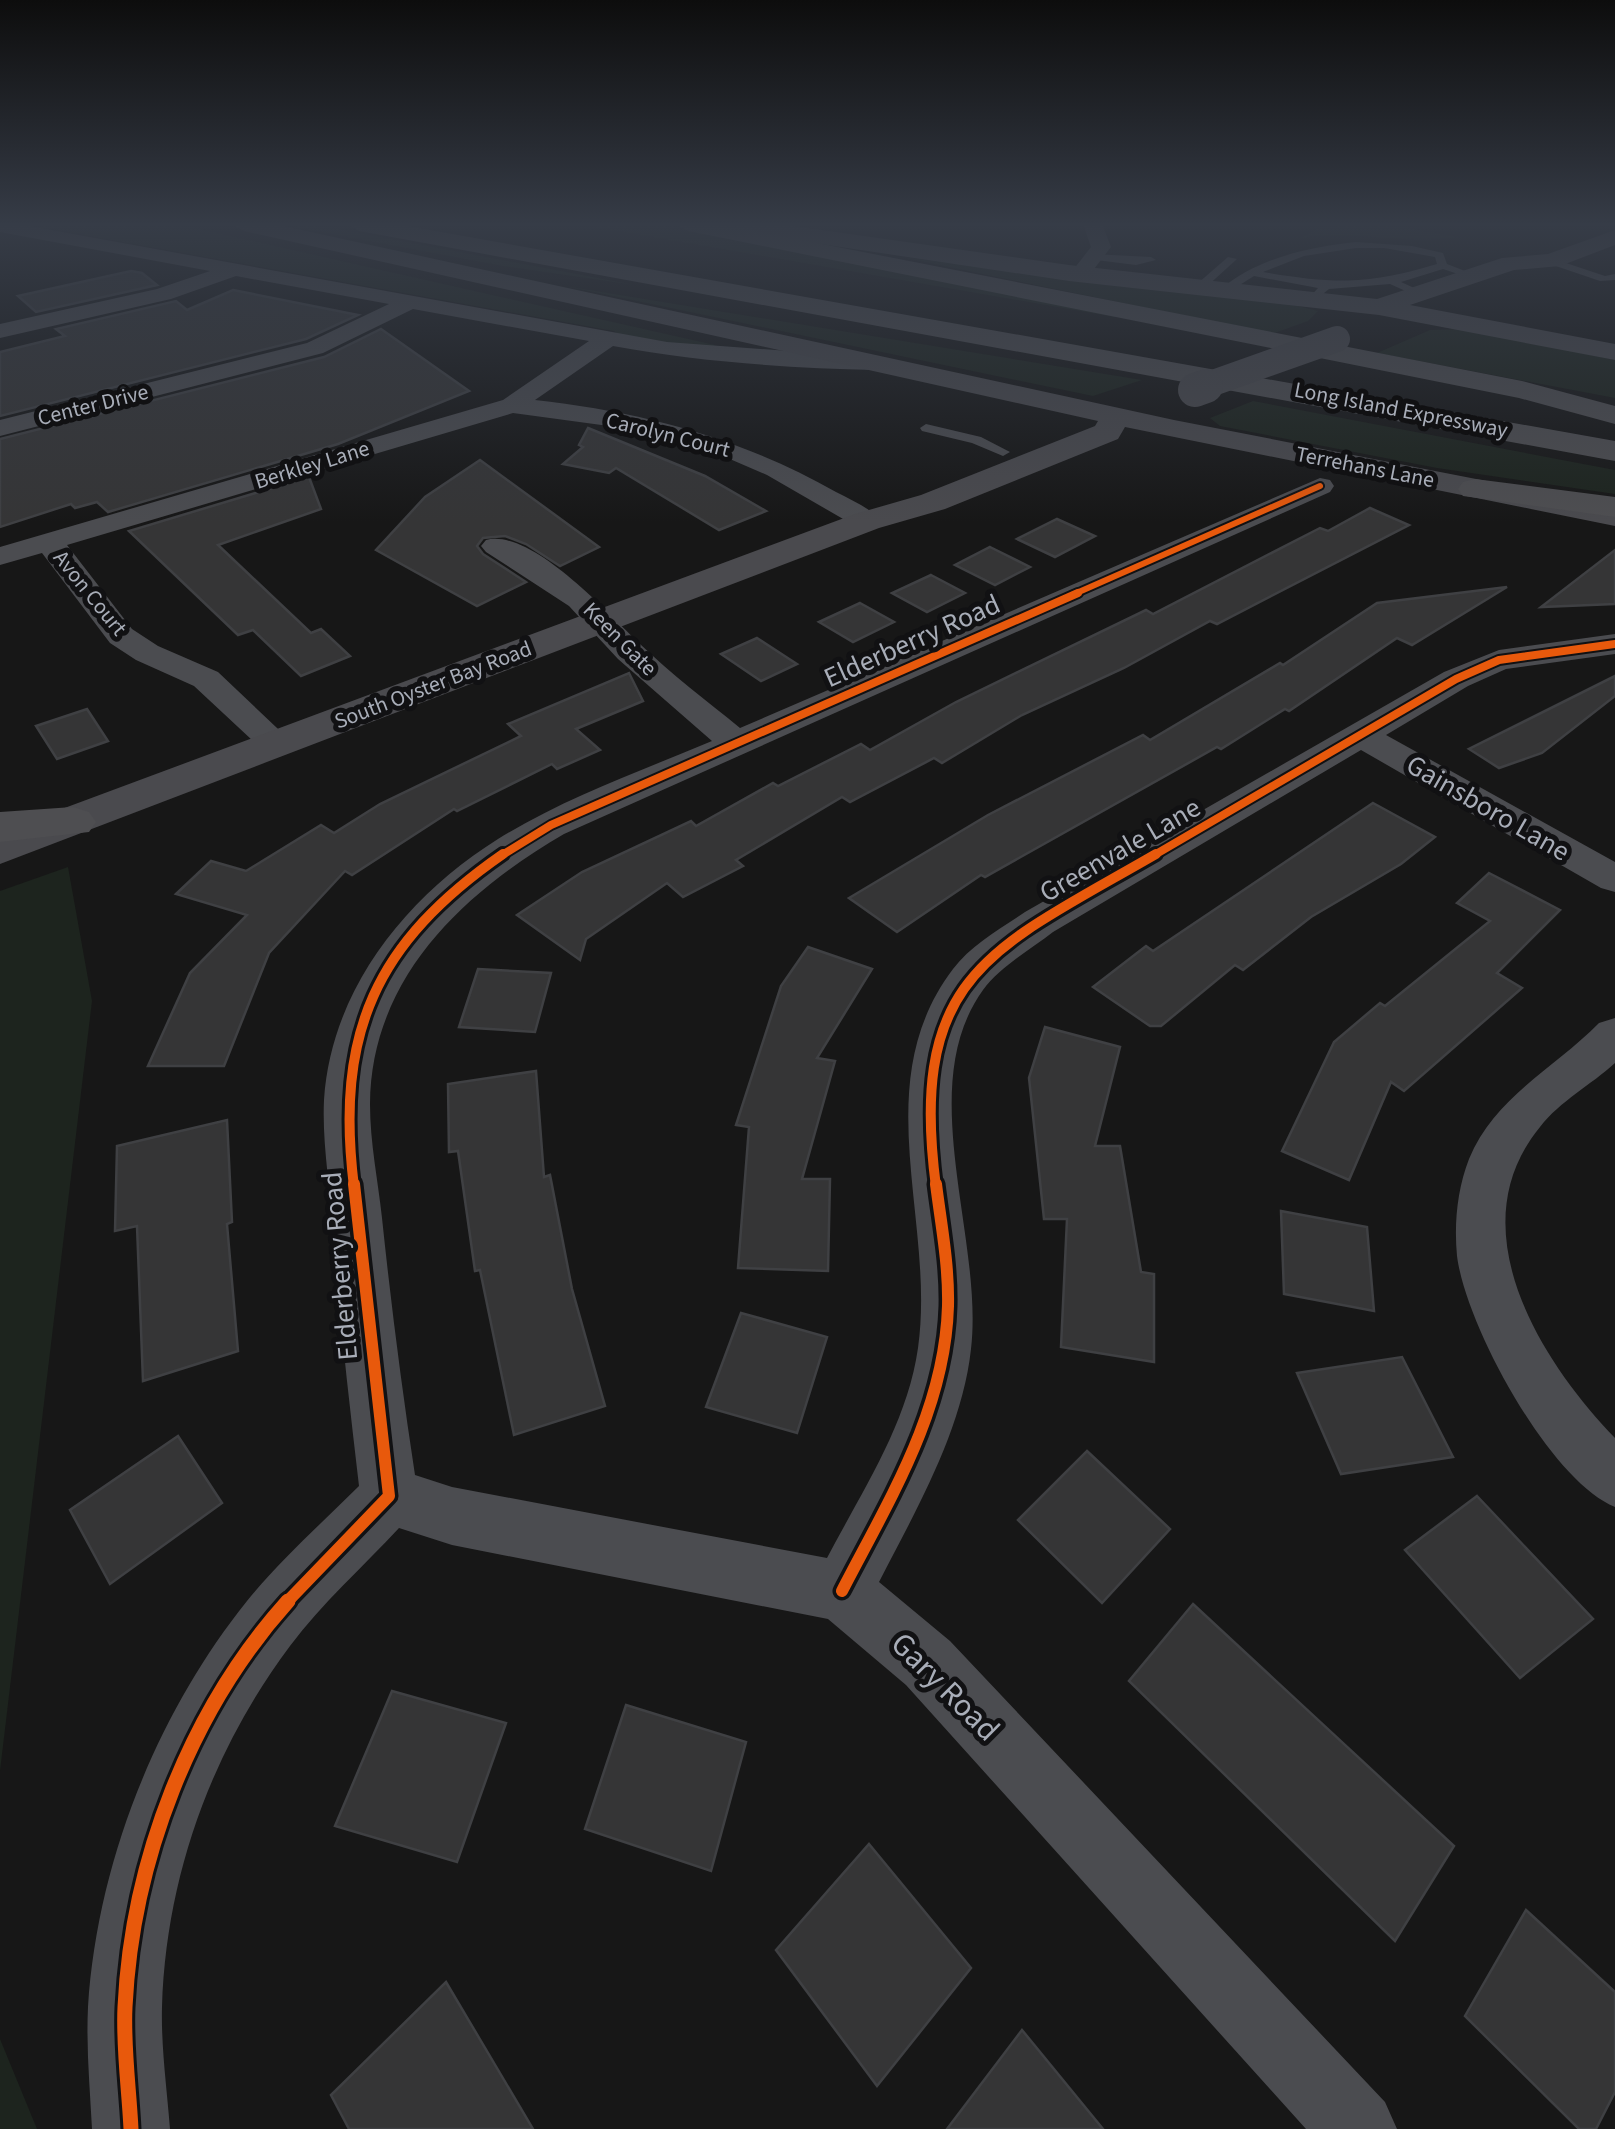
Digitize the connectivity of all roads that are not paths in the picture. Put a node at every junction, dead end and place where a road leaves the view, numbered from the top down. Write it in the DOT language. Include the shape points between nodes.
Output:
graph roads {
  1 [pos="30,323"];
  2 [pos="366,323"];
  3 [pos="527,323"];
  4 [pos="698,323"];
  5 [pos="844,323"];
  6 [pos="922,323"];
  7 [pos="1077,323"];
  8 [pos="1187,323"];
  9 [pos="1357,323"];
  10 [pos="1378,323"];
  11 [pos="1500,323"];
  12 [pos="0,330"];
  13 [pos="608,338"];
  14 [pos="1337,339"];
  15 [pos="1615,352"];
  16 [pos="1130,360"];
  17 [pos="876,363"];
  18 [pos="512,405"];
  19 [pos="1116,416"];
  20 [pos="1615,417"];
  21 [pos="0,428"];
  22 [pos="926,428"];
  23 [pos="1615,451"];
  24 [pos="1003,452"];
  25 [pos="1320,486"];
  26 [pos="1475,489"];
  27 [pos="1615,508"];
  28 [pos="1615,516"];
  29 [pos="867,521"];
  30 [pos="49,542"];
  31 [pos="496,546"];
  32 [pos="0,556"];
  33 [pos="600,621"];
  34 [pos="1615,644"];
  35 [pos="1362,736"];
  36 [pos="736,743"];
  37 [pos="277,744"];
  38 [pos="73,822"];
  39 [pos="0,827"];
  40 [pos="0,849"];
  41 [pos="1615,879"];
  42 [pos="1615,1035"];
  43 [pos="1615,1480"];
  44 [pos="389,1496"];
  45 [pos="842,1591"];
  46 [pos="131,2129"];
  47 [pos="1358,2129"];
  1 -- 12 [label="street"];
  2 -- 21 [label="street, Center Drive" via="316,348"];
  3 -- 13 [label="street"];
  4 -- 17 [label="main road, Terrehans Lane"];
  5 -- 16 [label="highway"];
  6 -- 16 [label="highway, Long Island Expressway"];
  7 -- 20 [label="highway, Long Island Expressway"];
  8 -- 20 [label="highway" via="1522,390"];
  9 -- 14 [label="main road, South Oyster Bay Road"];
  10 -- 14 [label="main road, South Oyster Bay Road"];
  11 -- 15 [label="main road"];
  13 -- 17 [label="street" via="710,354"];
  13 -- 18 [label="street, Berkley Lane"];
  14 -- 19 [label="main road, South Oyster Bay Road, bridge"];
  16 -- 23 [label="highway, Long Island Expressway"];
  17 -- 19 [label="main road, Terrehans Lane"];
  18 -- 29 [label="street, Carolyn Court" via="710,443 766,464"];
  18 -- 30 [label="street, Berkley Lane"];
  19 -- 24 [label="main road, South Oyster Bay Road" via="1063,427"];
  19 -- 26 [label="main road, Terrehans Lane"];
  19 -- 29 [label="main road, South Oyster Bay Road" via="1107,432 933,502"];
  22 -- 24 [label="lane"];
  24 -- 29 [label="main road, South Oyster Bay Road"];
  25 -- 36 [label="street, Elderberry Road"];
  26 -- 27 [label="highway"];
  26 -- 28 [label="main road, Terrehans Lane"];
  29 -- 33 [label="main road, South Oyster Bay Road"];
  30 -- 32 [label="street, Berkley Lane"];
  30 -- 37 [label="street, Avon Court" via="121,636 206,679"];
  31 -- 33 [label="street, Keen Gate" via="564,587"];
  33 -- 36 [label="street, Keen Gate"];
  33 -- 37 [label="main road, South Oyster Bay Road"];
  34 -- 35 [label="street, Greenvale Lane" via="1499,660"];
  35 -- 41 [label="street, Gainsboro Lane"];
  35 -- 45 [label="street, Greenvale Lane" via="1039,922 965,983 930,1072 930,1130 948,1280 943,1364 918,1438"];
  36 -- 44 [label="street, Elderberry Road" via="550,826 486,864 419,921 364,1015 347,1090"];
  37 -- 38 [label="main road, South Oyster Bay Road"];
  38 -- 39 [label="highway"];
  38 -- 40 [label="main road, South Oyster Bay Road"];
  42 -- 43 [label="street" via="1522,1116 1487,1171 1479,1226 1492,1298 1527,1372 1572,1437"];
  44 -- 45 [label="street, Gary Road" via="452,1516"];
  44 -- 46 [label="street" via="269,1624 214,1706 163,1814 135,1920 124,2007"];
  45 -- 47 [label="street, Gary Road" via="928,1663"];
}
